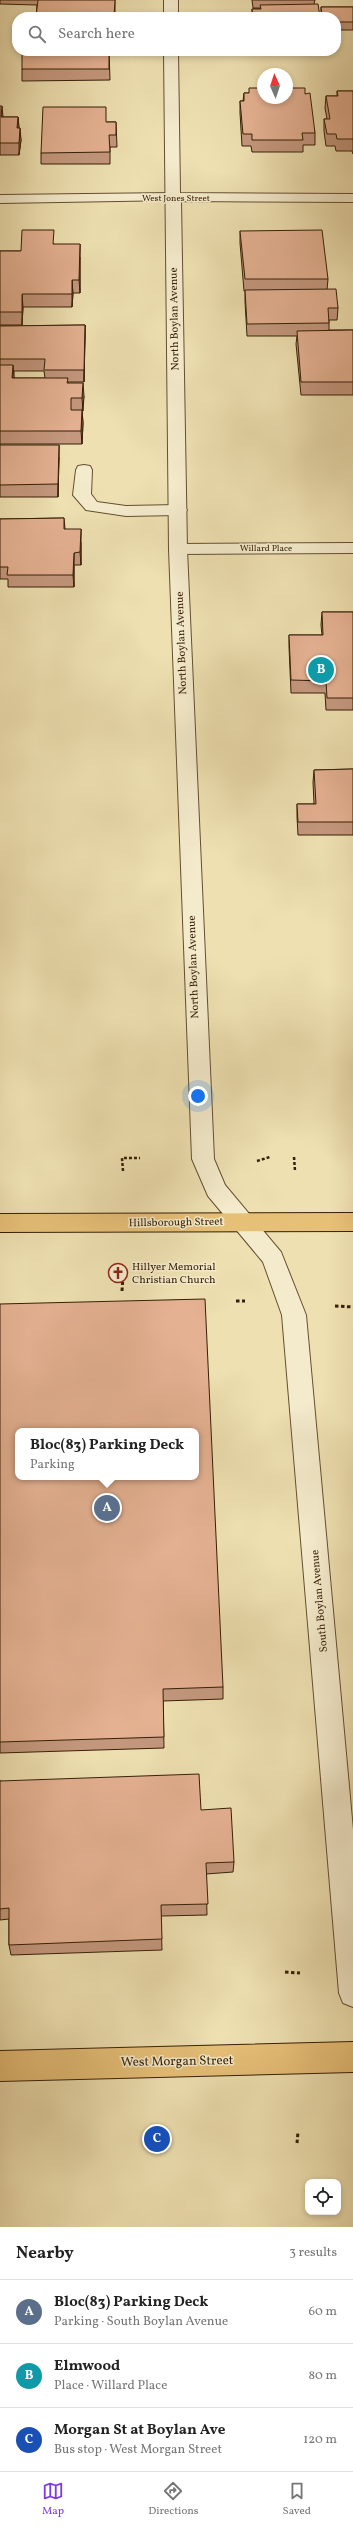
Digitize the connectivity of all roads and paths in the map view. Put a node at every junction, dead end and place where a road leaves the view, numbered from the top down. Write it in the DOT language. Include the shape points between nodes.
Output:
graph roads {
  1 [pos="171,0"];
  2 [pos="171,12"];
  3 [pos="171,56"];
  4 [pos="173,198"];
  5 [pos="353,198"];
  6 [pos="0,199"];
  7 [pos="84,470"];
  8 [pos="178,510"];
  9 [pos="353,548"];
  10 [pos="178,549"];
  11 [pos="270,1157"];
  12 [pos="294,1157"];
  13 [pos="140,1158"];
  14 [pos="257,1161"];
  15 [pos="123,1170"];
  16 [pos="295,1171"];
  17 [pos="243,1222"];
  18 [pos="353,1222"];
  19 [pos="0,1223"];
  20 [pos="123,1277"];
  21 [pos="122,1291"];
  22 [pos="335,1306"];
  23 [pos="353,1308"];
  24 [pos="285,1972"];
  25 [pos="300,1973"];
  26 [pos="353,1993"];
  27 [pos="353,2057"];
  28 [pos="0,2066"];
  29 [pos="298,2132"];
  30 [pos="297,2144"];
  1 -- 2 [label="street"];
  3 -- 4 [label="street, North Boylan Avenue"];
  4 -- 5 [label="street, West Jones Street"];
  4 -- 6 [label="street, West Jones Street"];
  4 -- 8 [label="street, North Boylan Avenue"];
  7 -- 8 [label="street" via="82,495 92,506 126,511"];
  8 -- 10 [label="street, North Boylan Avenue"];
  9 -- 10 [label="street, Willard Place"];
  10 -- 17 [label="street, North Boylan Avenue" via="203,1159 216,1190"];
  11 -- 14 [label="path"];
  12 -- 16 [label="path"];
  13 -- 15 [label="path" via="122,1158"];
  17 -- 18 [label="main road, Hillsborough Street"];
  17 -- 19 [label="main road, Hillsborough Street"];
  17 -- 26 [label="street, South Boylan Avenue" via="273,1258 294,1315"];
  20 -- 21 [label="path"];
  22 -- 23 [label="path"];
  24 -- 25 [label="path"];
  27 -- 28 [label="main road, West Morgan Street"];
  29 -- 30 [label="path"];
}
